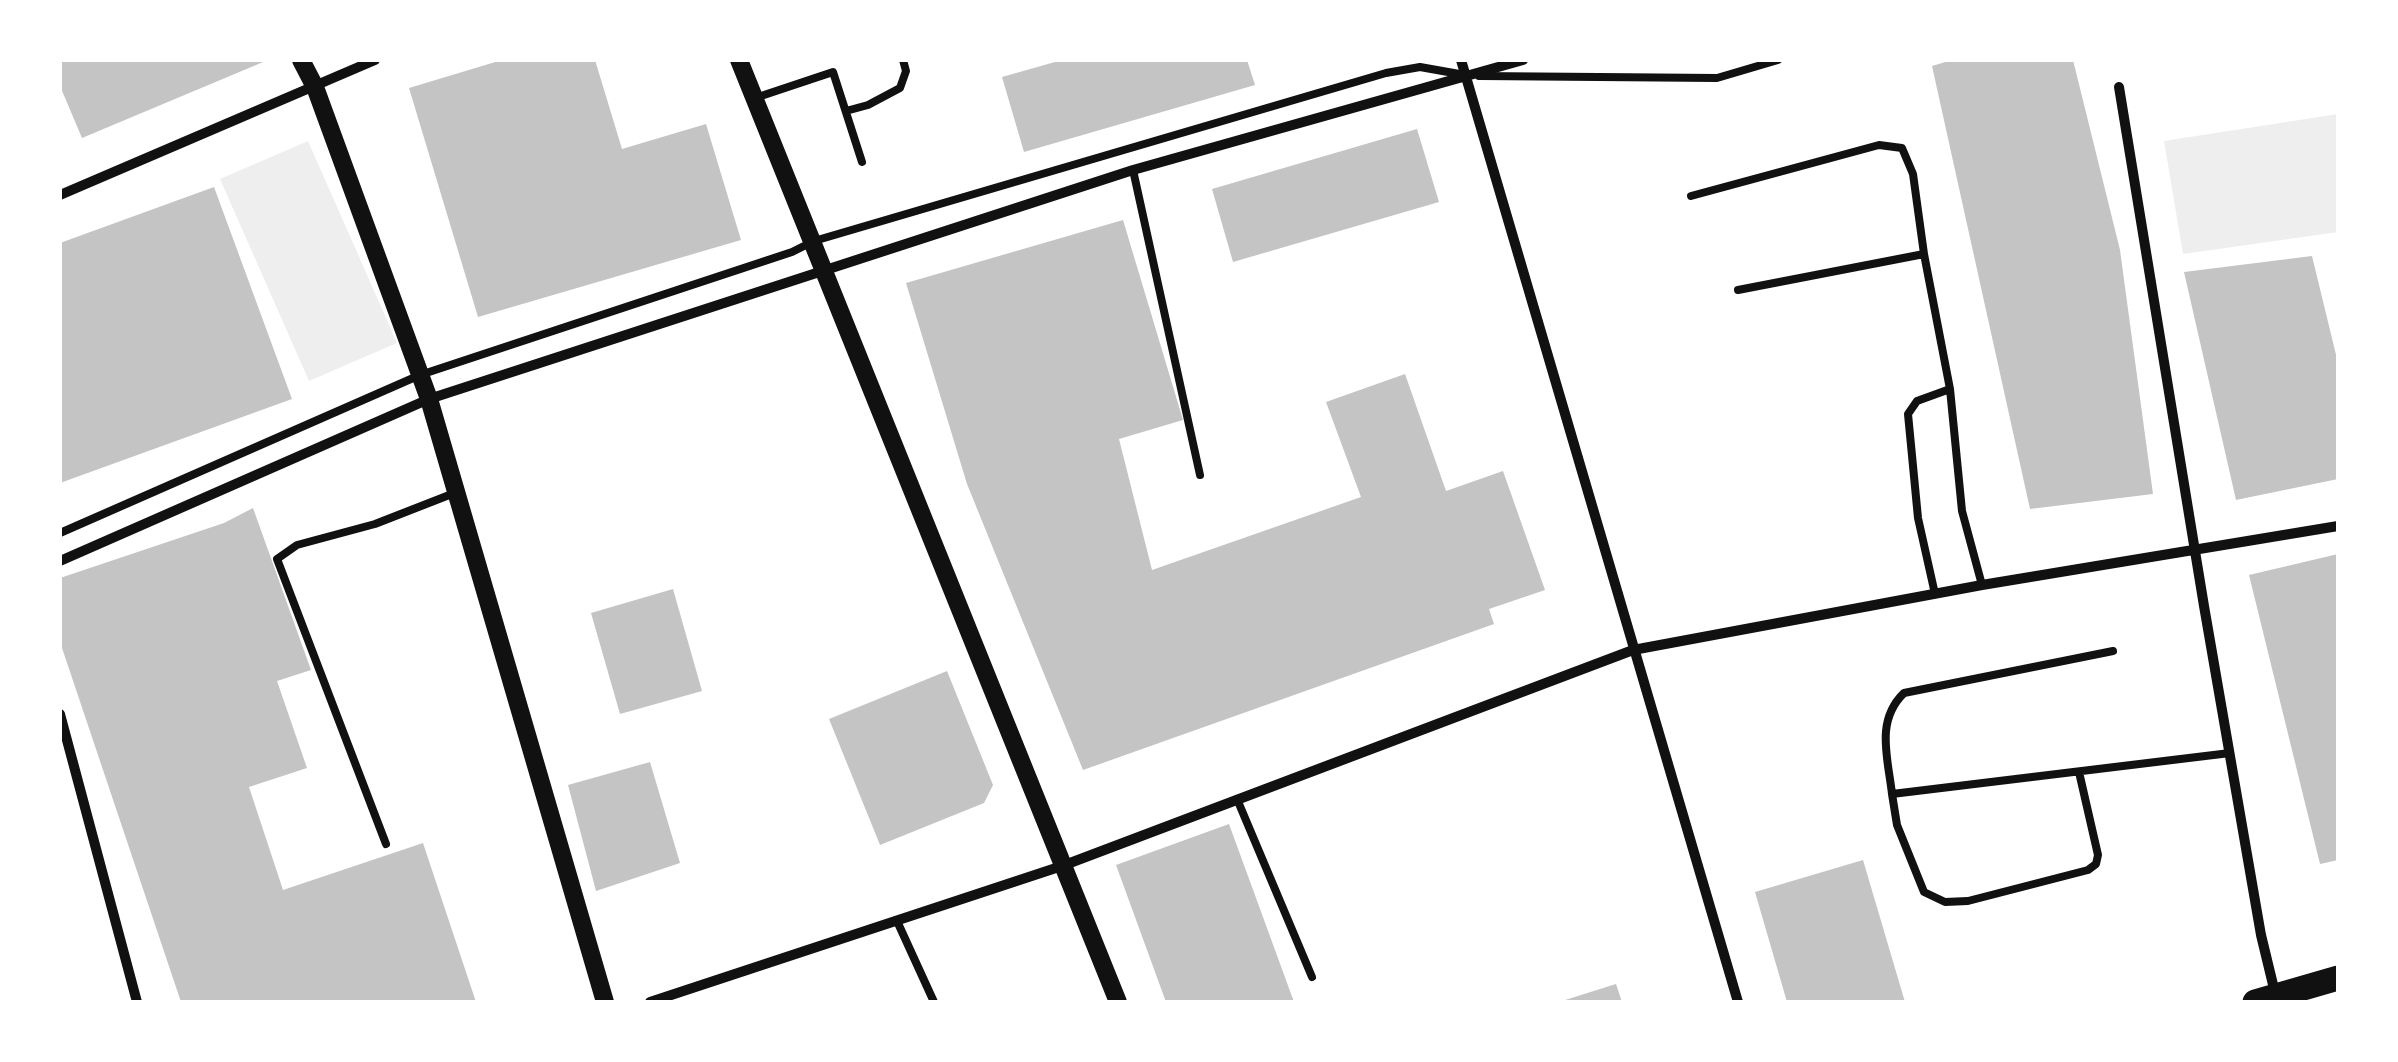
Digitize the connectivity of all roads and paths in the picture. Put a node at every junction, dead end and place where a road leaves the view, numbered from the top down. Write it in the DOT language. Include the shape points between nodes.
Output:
graph roads {
  1 [pos="301,60"];
  2 [pos="375,60"];
  3 [pos="739,60"];
  4 [pos="829,60"];
  5 [pos="902,60"];
  6 [pos="1461,60"];
  7 [pos="1523,60"];
  8 [pos="1778,60"];
  9 [pos="833,72"];
  10 [pos="1468,76"];
  11 [pos="2119,87"];
  12 [pos="315,88"];
  13 [pos="755,98"];
  14 [pos="846,111"];
  15 [pos="862,162"];
  16 [pos="1133,170"];
  17 [pos="60,195"];
  18 [pos="1691,196"];
  19 [pos="814,242"];
  20 [pos="1924,254"];
  21 [pos="826,270"];
  22 [pos="1738,290"];
  23 [pos="420,375"];
  24 [pos="1950,389"];
  25 [pos="429,399"];
  26 [pos="1200,475"];
  27 [pos="457,492"];
  28 [pos="2338,526"];
  29 [pos="60,533"];
  30 [pos="2194,548"];
  31 [pos="60,560"];
  32 [pos="1982,585"];
  33 [pos="1935,594"];
  34 [pos="1634,650"];
  35 [pos="2114,652"];
  36 [pos="60,714"];
  37 [pos="2230,753"];
  38 [pos="2079,772"];
  39 [pos="1892,794"];
  40 [pos="1238,799"];
  41 [pos="386,844"];
  42 [pos="1062,866"];
  43 [pos="897,920"];
  44 [pos="1312,977"];
  45 [pos="2338,978"];
  46 [pos="2265,1000"];
  47 [pos="136,1002"];
  48 [pos="605,1002"];
  49 [pos="650,1002"];
  50 [pos="934,1002"];
  51 [pos="1118,1002"];
  52 [pos="1738,1002"];
  1 -- 12 [label="street"];
  2 -- 12 [label="street"];
  3 -- 13 [label="street"];
  4 -- 9 [label="lane"];
  5 -- 14 [label="lane" via="900,88"];
  6 -- 10 [label="street"];
  7 -- 10 [label="street"];
  8 -- 10 [label="lane" via="1717,78"];
  9 -- 13 [label="lane"];
  9 -- 14 [label="lane"];
  10 -- 16 [label="street"];
  10 -- 19 [label="lane" via="1420,67 1386,74"];
  10 -- 34 [label="street"];
  11 -- 30 [label="street"];
  12 -- 17 [label="street"];
  12 -- 23 [label="street"];
  13 -- 19 [label="street"];
  14 -- 15 [label="lane"];
  16 -- 21 [label="street"];
  16 -- 26 [label="lane"];
  18 -- 20 [label="lane" via="1878,146 1902,148 1913,174"];
  19 -- 21 [label="street"];
  19 -- 23 [label="lane"];
  20 -- 22 [label="lane"];
  20 -- 24 [label="lane"];
  21 -- 25 [label="street"];
  21 -- 42 [label="street"];
  23 -- 25 [label="street"];
  23 -- 29 [label="lane"];
  24 -- 32 [label="lane" via="1962,511"];
  24 -- 33 [label="lane" via="1917,401 1908,414 1918,518"];
  25 -- 27 [label="street"];
  25 -- 31 [label="street"];
  27 -- 41 [label="lane" via="297,546 277,559"];
  27 -- 48 [label="street"];
  28 -- 30 [label="street"];
  30 -- 32 [label="street"];
  30 -- 37 [label="street"];
  32 -- 33 [label="street"];
  33 -- 34 [label="street"];
  34 -- 40 [label="street"];
  34 -- 52 [label="street"];
  35 -- 39 [label="lane" via="1904,693 1884,727"];
  36 -- 47 [label="street"];
  37 -- 38 [label="lane"];
  37 -- 46 [label="street" via="2261,935"];
  38 -- 39 [label="lane"];
  38 -- 39 [label="lane" via="2096,864 1968,901 1945,902 1924,892"];
  40 -- 42 [label="street"];
  40 -- 44 [label="lane"];
  42 -- 43 [label="street"];
  42 -- 51 [label="street"];
  43 -- 49 [label="street"];
  43 -- 50 [label="lane"];
  45 -- 46 [label="main road"];
}
